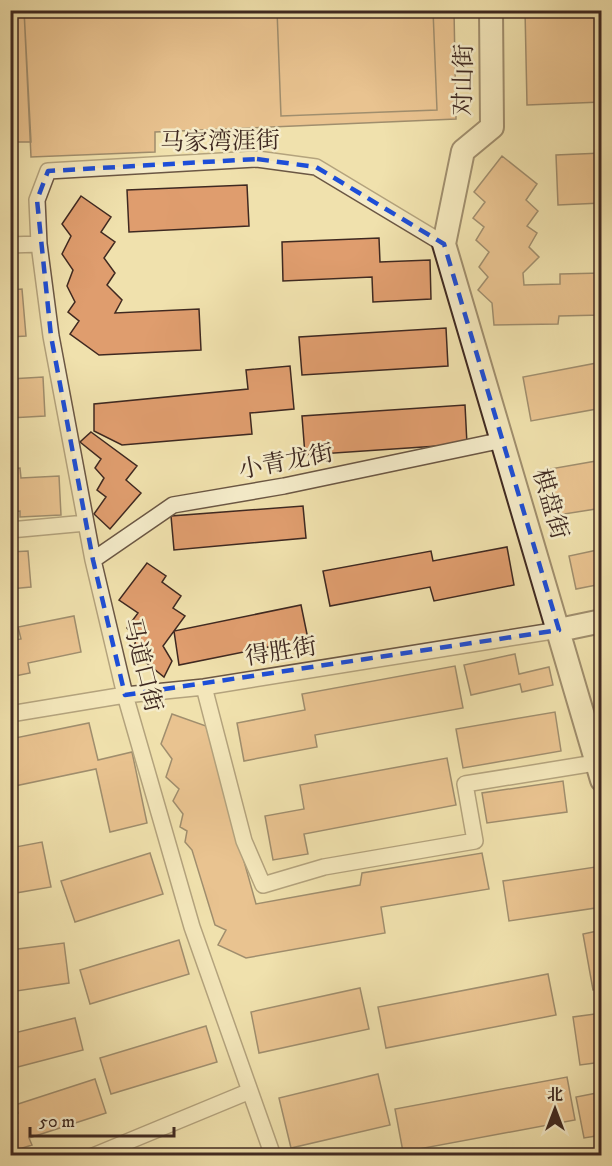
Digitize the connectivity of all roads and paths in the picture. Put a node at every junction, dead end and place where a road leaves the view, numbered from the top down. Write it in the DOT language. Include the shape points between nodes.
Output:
graph roads {
  1 [pos="491,10"];
  2 [pos="48,171"];
  3 [pos="39,244"];
  4 [pos="444,244"];
  5 [pos="10,245"];
  6 [pos="503,440"];
  7 [pos="86,523"];
  8 [pos="10,530"];
  9 [pos="93,560"];
  10 [pos="602,621"];
  11 [pos="559,630"];
  12 [pos="204,687"];
  13 [pos="125,695"];
  14 [pos="10,714"];
  15 [pos="598,771"];
  16 [pos="250,1091"];
  17 [pos="93,1155"];
  18 [pos="273,1155"];
  1 -- 4 [label="street, 对山街" via="492,127 463,151"];
  2 -- 3 [label="street, 马道口街" via="37,200"];
  2 -- 4 [label="street, 马家湾涯街" via="257,159 316,167"];
  3 -- 5 [label="street"];
  3 -- 7 [label="street, 马道口街" via="51,336"];
  4 -- 6 [label="street, 棋盘街"];
  6 -- 9 [label="street, 小青龙街" via="285,486 173,505"];
  6 -- 11 [label="street, 棋盘街"];
  7 -- 8 [label="street"];
  7 -- 9 [label="street, 马道口街"];
  9 -- 13 [label="street, 马道口街"];
  10 -- 11 [label="street"];
  11 -- 12 [label="street, 得胜街"];
  11 -- 15 [label="street, 棋盘街"];
  12 -- 13 [label="street, 得胜街"];
  12 -- 15 [label="street" via="244,841 263,885 324,867 475,841 465,784"];
  13 -- 14 [label="street, 得胜街"];
  13 -- 16 [label="street, 马道口街" via="192,927"];
  16 -- 17 [label="street"];
  16 -- 18 [label="street, 马道口街"];
}
